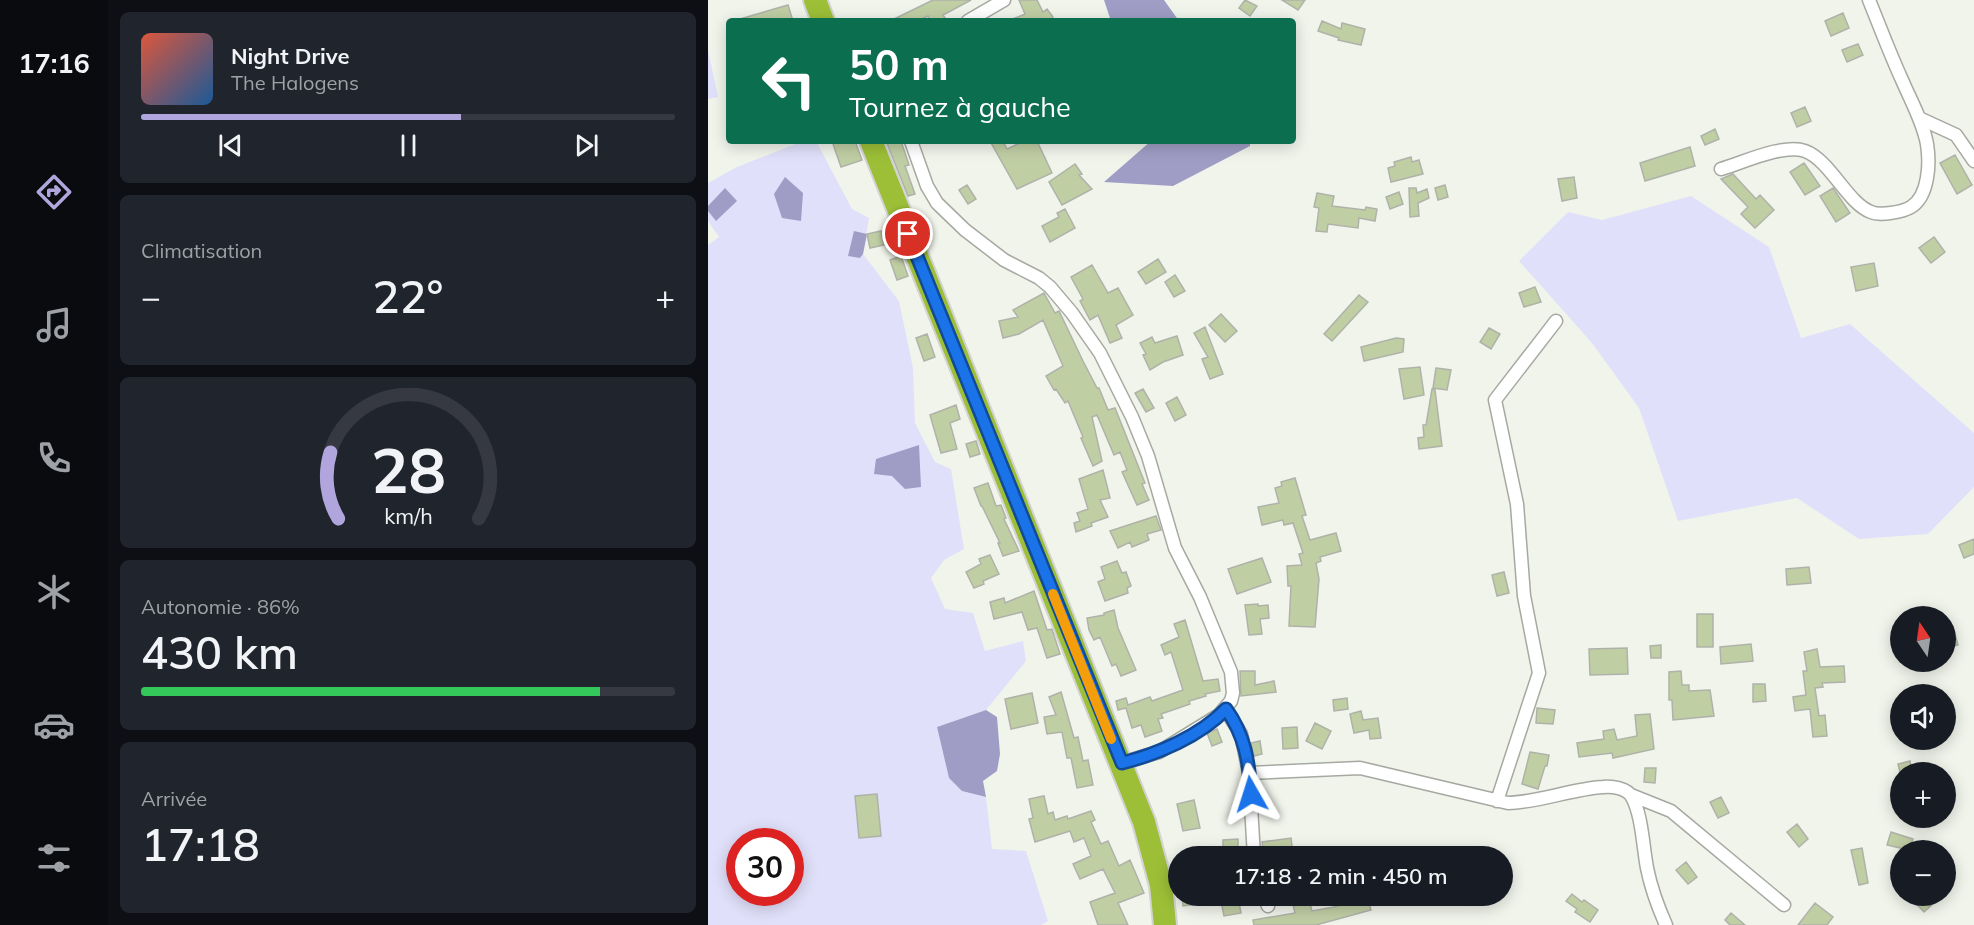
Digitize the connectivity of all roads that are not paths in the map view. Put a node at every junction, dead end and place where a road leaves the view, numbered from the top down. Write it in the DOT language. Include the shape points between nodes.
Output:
graph roads {
  1 [pos="815,0"];
  2 [pos="1004,0"];
  3 [pos="1869,0"];
  4 [pos="822,18"];
  5 [pos="973,18"];
  6 [pos="1919,118"];
  7 [pos="872,144"];
  8 [pos="912,144"];
  9 [pos="1974,161"];
  10 [pos="1721,169"];
  11 [pos="1556,321"];
  12 [pos="1226,709"];
  13 [pos="1122,763"];
  14 [pos="1250,773"];
  15 [pos="1631,795"];
  16 [pos="1497,801"];
  17 [pos="1254,846"];
  18 [pos="1784,906"];
  19 [pos="1165,925"];
  20 [pos="1666,925"];
  1 -- 4 [label="highway"];
  2 -- 5 [label="street"];
  3 -- 6 [label="street"];
  6 -- 9 [label="street" via="1956,135"];
  6 -- 10 [label="street" via="1927,144 1925,188 1917,203 1904,211 1871,213 1818,158 1804,150 1786,149"];
  7 -- 13 [label="highway"];
  8 -- 12 [label="street" via="937,203 965,231 1050,288 1100,353 1140,436 1175,548 1231,672 1233,693"];
  11 -- 16 [label="street" via="1495,400 1516,504 1524,596 1539,673"];
  12 -- 13 [label="street" via="1159,752"];
  12 -- 14 [label="street" via="1241,734"];
  13 -- 19 [label="highway" via="1153,851"];
  14 -- 16 [label="street" via="1360,768"];
  14 -- 17 [label="street"];
  15 -- 16 [label="street" via="1605,786 1527,803"];
  15 -- 18 [label="street" via="1671,811"];
  15 -- 20 [label="street" via="1647,869"];
}
